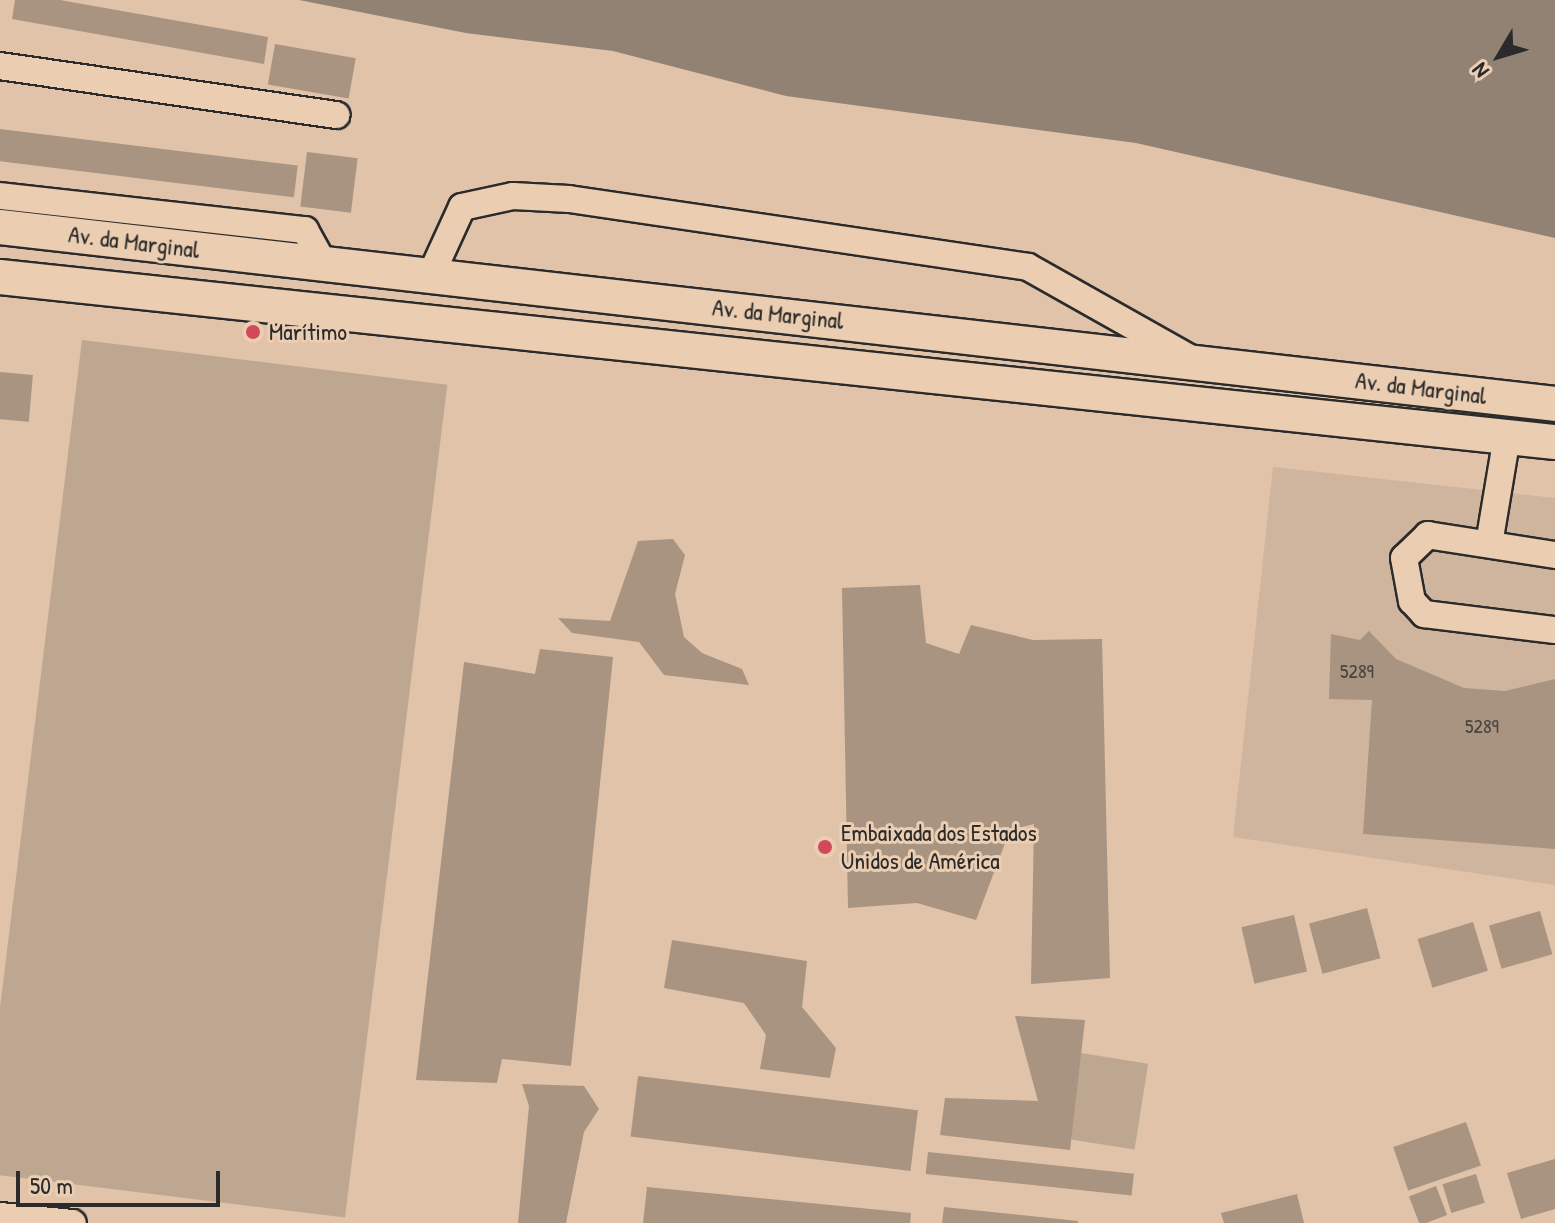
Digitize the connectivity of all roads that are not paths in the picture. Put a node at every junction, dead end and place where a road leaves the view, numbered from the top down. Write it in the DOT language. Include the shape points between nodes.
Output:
graph roads {
  1 [pos="0,66"];
  2 [pos="336,115"];
  3 [pos="0,196"];
  4 [pos="0,227"];
  5 [pos="323,263"];
  6 [pos="0,277"];
  7 [pos="430,277"];
  8 [pos="1197,362"];
  9 [pos="1555,404"];
  10 [pos="1507,437"];
  11 [pos="1555,442"];
  12 [pos="1489,544"];
  13 [pos="1555,555"];
  14 [pos="1555,630"];
  15 [pos="0,1216"];
  16 [pos="73,1223"];
  1 -- 2 [label="street"];
  3 -- 5 [label="street" via="305,230"];
  4 -- 5 [label="main road, Av. da Marginal"];
  5 -- 7 [label="main road, Av. da Marginal"];
  6 -- 10 [label="main road, Av. da Marginal"];
  7 -- 8 [label="main road, Av. da Marginal"];
  7 -- 8 [label="street" via="462,207 513,196 569,199 1028,267"];
  8 -- 9 [label="main road, Av. da Marginal"];
  10 -- 11 [label="main road, Av. da Marginal"];
  10 -- 12 [label="street"];
  12 -- 13 [label="street"];
  12 -- 14 [label="street" via="1428,535 1411,544 1404,558 1412,601 1424,614"];
  15 -- 16 [label="street"];
}
